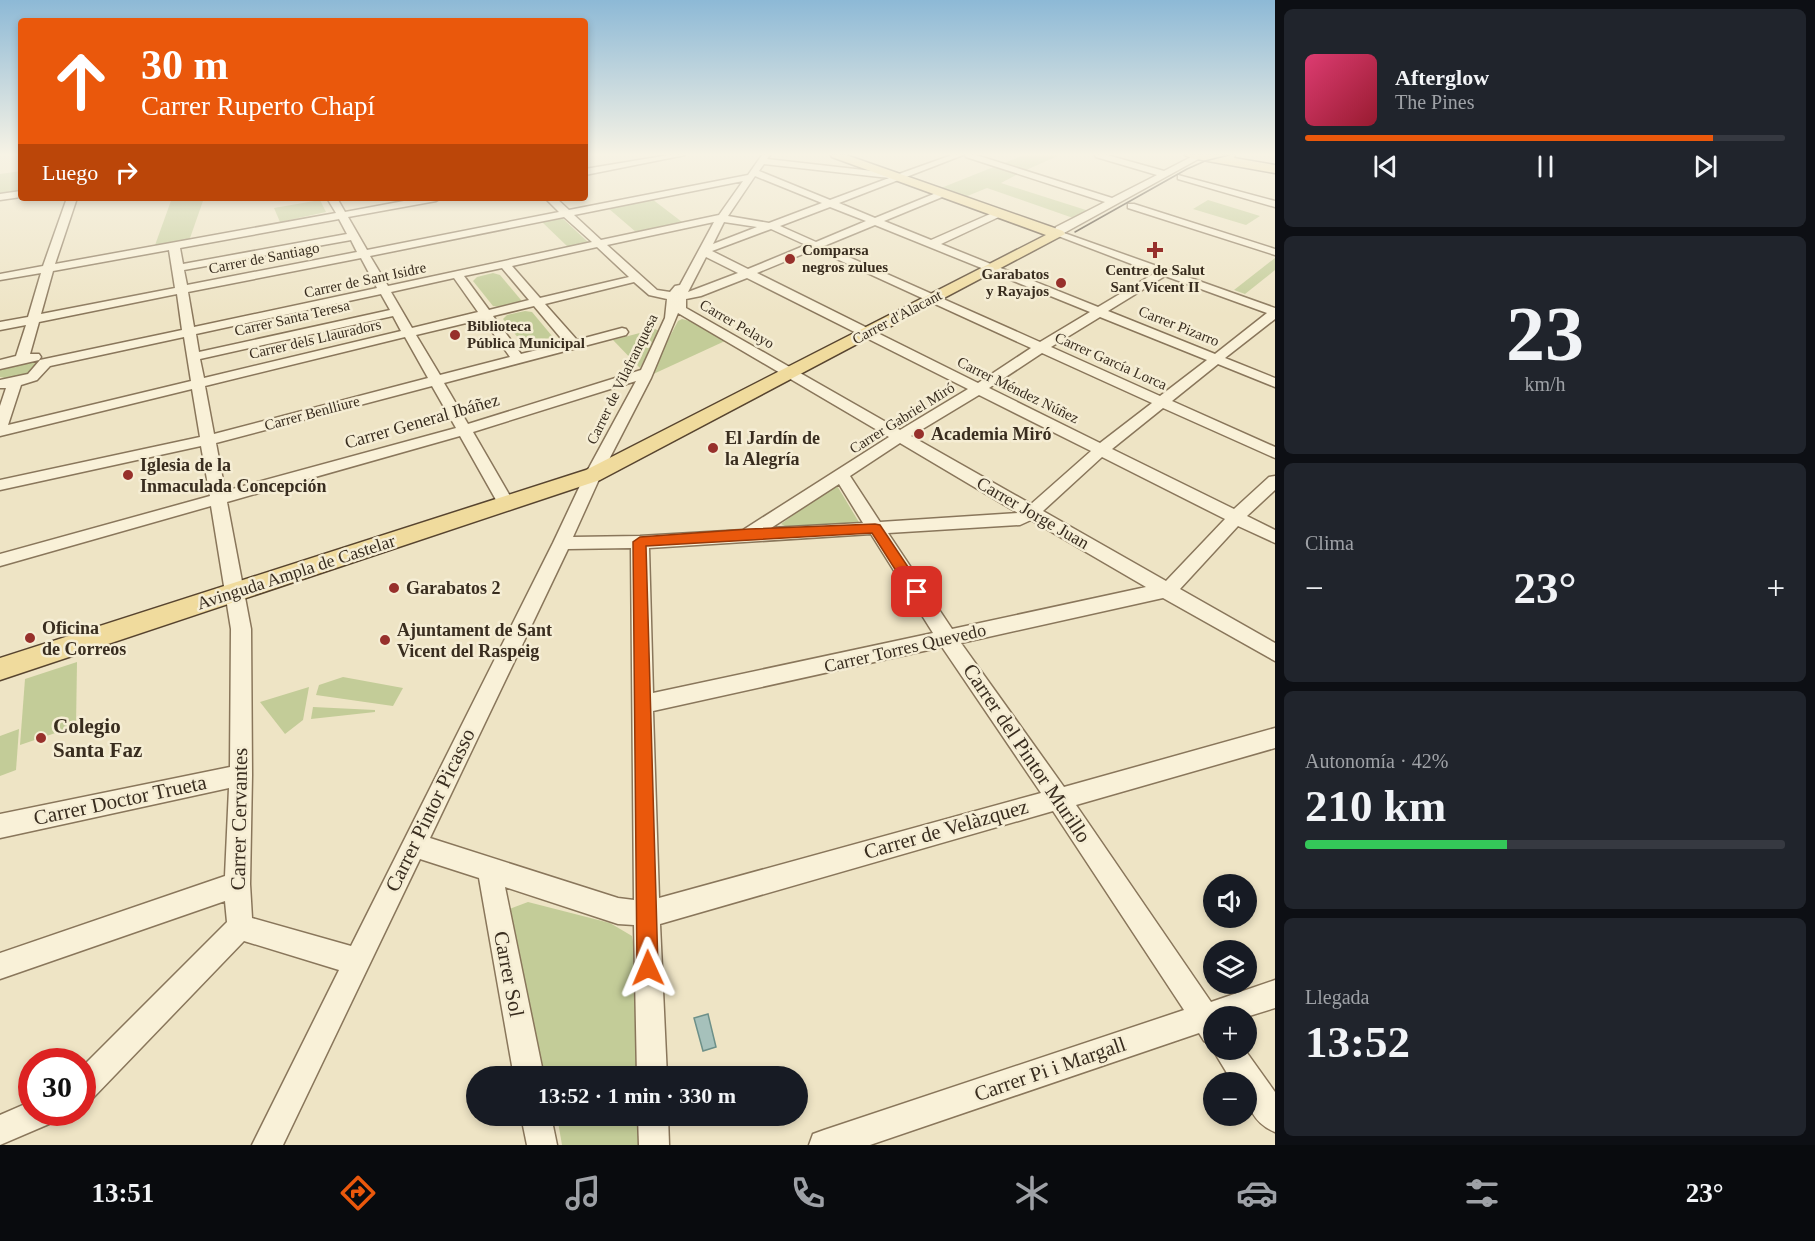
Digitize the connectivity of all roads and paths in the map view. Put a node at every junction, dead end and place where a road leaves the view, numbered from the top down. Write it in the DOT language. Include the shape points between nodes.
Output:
graph roads {
  1 [pos="69,208"];
  2 [pos="338,208"];
  3 [pos="378,208"];
  4 [pos="562,208"];
  5 [pos="589,208"];
  6 [pos="728,208"];
  7 [pos="818,208"];
  8 [pos="845,208"];
  9 [pos="907,208"];
  10 [pos="987,208"];
  11 [pos="1098,208"];
  12 [pos="1139,208"];
  13 [pos="567,213"];
  14 [pos="1000,213"];
  15 [pos="342,215"];
  16 [pos="722,218"];
  17 [pos="876,221"];
  18 [pos="690,225"];
  19 [pos="772,226"];
  20 [pos="713,232"];
  21 [pos="1058,234"];
  22 [pos="354,236"];
  23 [pos="601,244"];
  24 [pos="932,244"];
  25 [pos="174,246"];
  26 [pos="814,246"];
  27 [pos="703,251"];
  28 [pos="1275,252"];
  29 [pos="363,254"];
  30 [pos="506,266"];
  31 [pos="49,268"];
  32 [pos="179,268"];
  33 [pos="998,271"];
  34 [pos="1164,272"];
  35 [pos="747,274"];
  36 [pos="457,275"];
  37 [pos="0,277"];
  38 [pos="637,278"];
  39 [pos="182,290"];
  40 [pos="384,291"];
  41 [pos="677,296"];
  42 [pos="933,298"];
  43 [pos="537,302"];
  44 [pos="396,312"];
  45 [pos="1098,312"];
  46 [pos="1275,313"];
  47 [pos="486,314"];
  48 [pos="32,320"];
  49 [pos="0,326"];
  50 [pos="622,332"];
  51 [pos="189,333"];
  52 [pos="408,333"];
  53 [pos="867,334"];
  54 [pos="574,345"];
  55 [pos="1040,347"];
  56 [pos="194,357"];
  57 [pos="22,358"];
  58 [pos="518,359"];
  59 [pos="1215,359"];
  60 [pos="45,363"];
  61 [pos="0,365"];
  62 [pos="646,373"];
  63 [pos="791,373"];
  64 [pos="435,381"];
  65 [pos="7,383"];
  66 [pos="199,383"];
  67 [pos="1275,383"];
  68 [pos="978,390"];
  69 [pos="1161,402"];
  70 [pos="0,429"];
  71 [pos="464,430"];
  72 [pos="901,436"];
  73 [pos="209,440"];
  74 [pos="1101,450"];
  75 [pos="1275,453"];
  76 [pos="593,475"];
  77 [pos="841,475"];
  78 [pos="1275,481"];
  79 [pos="0,485"];
  80 [pos="217,500"];
  81 [pos="506,503"];
  82 [pos="1031,513"];
  83 [pos="1237,517"];
  84 [pos="875,529"];
  85 [pos="749,534"];
  86 [pos="1275,537"];
  87 [pos="640,542"];
  88 [pos="562,543"];
  89 [pos="0,560"];
  90 [pos="1166,590"];
  91 [pos="236,592"];
  92 [pos="947,638"];
  93 [pos="1275,653"];
  94 [pos="0,669"];
  95 [pos="644,704"];
  96 [pos="1273,741"];
  97 [pos="241,774"];
  98 [pos="1058,798"];
  99 [pos="0,826"];
  100 [pos="414,845"];
  101 [pos="490,872"];
  102 [pos="237,884"];
  103 [pos="648,914"];
  104 [pos="240,927"];
  105 [pos="355,961"];
  106 [pos="0,966"];
  107 [pos="1275,994"];
  108 [pos="1248,1006"];
  109 [pos="1203,1016"];
  110 [pos="1203,1026"];
  111 [pos="1234,1060"];
  112 [pos="527,1066"];
  113 [pos="652,1066"];
  114 [pos="96,1075"];
  115 [pos="1275,1117"];
  116 [pos="18,1122"];
  117 [pos="538,1126"];
  118 [pos="653,1126"];
  119 [pos="0,1131"];
  120 [pos="267,1145"];
  121 [pos="542,1145"];
  122 [pos="654,1145"];
  123 [pos="825,1145"];
  1 -- 31 [label="street"];
  2 -- 15 [label="street"];
  3 -- 15 [label="street"];
  4 -- 13 [label="street"];
  5 -- 13 [label="street, Carrer de Santiago"];
  6 -- 16 [label="street, Carrer de Vilafranquesa"];
  7 -- 19 [label="street"];
  8 -- 17 [label="street, Carrer Pizarro"];
  9 -- 17 [label="street"];
  10 -- 14 [label="main road"];
  11 -- 21 [label="street, Carrer d'Alacant" via="1060,229"];
  12 -- 28 [label="street"];
  13 -- 23 [label="street"];
  13 -- 29 [label="street, Carrer de Santiago"];
  14 -- 21 [label="main road"];
  14 -- 24 [label="street"];
  15 -- 22 [label="street"];
  15 -- 25 [label="street"];
  16 -- 18 [label="street, Carrer de Sant Isidre"];
  16 -- 19 [label="street"];
  16 -- 20 [label="street, Carrer de Vilafranquesa"];
  17 -- 24 [label="street, Carrer Pizarro"];
  17 -- 26 [label="street"];
  18 -- 20 [label="street, Carrer de Sant Isidre"];
  18 -- 23 [label="street, Carrer de Sant Isidre"];
  19 -- 26 [label="street, Carrer García Lorca"];
  19 -- 27 [label="street"];
  20 -- 27 [label="street, Carrer de Vilafranquesa"];
  21 -- 33 [label="main road, Carrer d'Alacant"];
  21 -- 34 [label="street"];
  22 -- 29 [label="street"];
  22 -- 32 [label="street"];
  23 -- 30 [label="street, Carrer de Sant Isidre"];
  23 -- 38 [label="street"];
  24 -- 33 [label="street, Carrer Pizarro"];
  25 -- 31 [label="street"];
  25 -- 32 [label="street, Carrer Cervantes"];
  26 -- 35 [label="street"];
  26 -- 42 [label="street, Carrer García Lorca"];
  27 -- 35 [label="street, Carrer Méndez Núñez"];
  27 -- 41 [label="street, Carrer de Vilafranquesa"];
  29 -- 39 [label="street, Carrer de Santiago"];
  29 -- 40 [label="street"];
  30 -- 36 [label="street, Carrer de Sant Isidre"];
  30 -- 43 [label="street"];
  31 -- 37 [label="street"];
  31 -- 48 [label="street"];
  32 -- 39 [label="street, Carrer Cervantes"];
  33 -- 42 [label="main road, Carrer d'Alacant"];
  33 -- 45 [label="street, Carrer Pizarro"];
  34 -- 45 [label="street, Carrer Gabriel Miró"];
  34 -- 46 [label="street"];
  35 -- 41 [label="street" via="697,294"];
  35 -- 53 [label="street, Carrer Méndez Núñez"];
  36 -- 40 [label="street, Carrer de Sant Isidre"];
  36 -- 47 [label="street"];
  38 -- 41 [label="street, Carrer de Vilafranquesa" via="653,293"];
  38 -- 43 [label="street, Carrer dels Llauradors"];
  39 -- 48 [label="street, Carrer de Santiago"];
  39 -- 51 [label="street, Carrer Cervantes"];
  40 -- 44 [label="street"];
  40 -- 51 [label="street, Carrer de Sant Isidre"];
  41 -- 62 [label="street, Carrer de Vilafranquesa"];
  41 -- 63 [label="street, Carrer Pelayo" via="681,310"];
  42 -- 53 [label="main road, Carrer d'Alacant"];
  42 -- 55 [label="street, Carrer García Lorca"];
  43 -- 47 [label="street, Carrer dels Llauradors"];
  43 -- 54 [label="street"];
  44 -- 52 [label="street"];
  44 -- 56 [label="street, Carrer Santa Teresa"];
  45 -- 55 [label="street, Carrer Gabriel Miró"];
  45 -- 59 [label="street, Carrer Pizarro"];
  46 -- 59 [label="street"];
  47 -- 52 [label="street, Carrer dels Llauradors"];
  47 -- 58 [label="street"];
  48 -- 49 [label="street, Carrer de Santiago"];
  48 -- 57 [label="street"];
  50 -- 54 [label="street, Carrer Benlliure"];
  51 -- 56 [label="street, Carrer Cervantes"];
  51 -- 60 [label="street, Carrer de Sant Isidre"];
  52 -- 64 [label="street"];
  52 -- 66 [label="street, Carrer dels Llauradors"];
  53 -- 63 [label="main road, Carrer d'Alacant"];
  53 -- 68 [label="street, Carrer Méndez Núñez"];
  54 -- 58 [label="street, Carrer Benlliure"];
  55 -- 68 [label="street, Carrer Gabriel Miró"];
  55 -- 69 [label="street, Carrer García Lorca"];
  56 -- 66 [label="street, Carrer Cervantes"];
  57 -- 60 [label="street" via="38,357"];
  57 -- 61 [label="street"];
  58 -- 64 [label="street, Carrer Benlliure"];
  59 -- 67 [label="street, Carrer Pizarro"];
  59 -- 69 [label="street"];
  60 -- 65 [label="street" via="37,374"];
  62 -- 71 [label="street, Carrer General Ibáñez"];
  62 -- 76 [label="street, Carrer de Vilafranquesa"];
  63 -- 72 [label="street, Carrer Jorge Juan"];
  63 -- 76 [label="main road, Carrer d'Alacant"];
  64 -- 71 [label="street"];
  64 -- 73 [label="street, Carrer Benlliure"];
  65 -- 70 [label="street"];
  66 -- 70 [label="street, Carrer dels Llauradors"];
  66 -- 73 [label="street, Carrer Cervantes"];
  68 -- 72 [label="street, Carrer Gabriel Miró"];
  68 -- 74 [label="street, Carrer Méndez Núñez"];
  69 -- 74 [label="street"];
  69 -- 75 [label="street, Carrer García Lorca"];
  71 -- 80 [label="street, Carrer General Ibáñez"];
  71 -- 81 [label="street"];
  72 -- 77 [label="street, Carrer Gabriel Miró"];
  72 -- 82 [label="street, Carrer Jorge Juan"];
  73 -- 79 [label="street, Carrer Benlliure"];
  73 -- 80 [label="street, Carrer Cervantes"];
  74 -- 82 [label="street"];
  74 -- 83 [label="street, Carrer Méndez Núñez"];
  76 -- 81 [label="main road, Avinguda Ampla de Castelar"];
  76 -- 88 [label="street, Carrer Pintor Picasso"];
  77 -- 84 [label="street, Carrer del Pintor Murillo"];
  77 -- 85 [label="street, Carrer Gabriel Miró"];
  78 -- 83 [label="street"];
  80 -- 89 [label="street, Carrer General Ibáñez"];
  80 -- 91 [label="street, Carrer Cervantes"];
  81 -- 91 [label="main road, Avinguda Ampla de Castelar"];
  82 -- 84 [label="street" via="1020,519"];
  82 -- 90 [label="street, Carrer Jorge Juan"];
  83 -- 86 [label="street, Carrer Méndez Núñez"];
  83 -- 90 [label="street" via="1179,581"];
  84 -- 85 [label="street"];
  84 -- 92 [label="street, Carrer del Pintor Murillo"];
  85 -- 87 [label="street"];
  87 -- 88 [label="street"];
  87 -- 95 [label="street"];
  88 -- 100 [label="street, Carrer Pintor Picasso"];
  90 -- 92 [label="street, Carrer Torres Quevedo"];
  90 -- 93 [label="street, Carrer Jorge Juan"];
  91 -- 94 [label="main road, Avinguda Ampla de Castelar"];
  91 -- 97 [label="street, Carrer Cervantes" via="241,629"];
  92 -- 95 [label="street, Carrer Torres Quevedo"];
  92 -- 98 [label="street, Carrer del Pintor Murillo"];
  95 -- 103 [label="street"];
  96 -- 98 [label="street, Carrer de Velàzquez"];
  97 -- 99 [label="street, Carrer Doctor Trueta"];
  97 -- 102 [label="street, Carrer Cervantes"];
  98 -- 103 [label="street, Carrer de Velàzquez"];
  98 -- 109 [label="street, Carrer del Pintor Murillo"];
  100 -- 101 [label="street"];
  100 -- 105 [label="street, Carrer Pintor Picasso"];
  101 -- 103 [label="street" via="618,911"];
  101 -- 112 [label="street, Carrer Sol"];
  102 -- 104 [label="street, Carrer Cervantes"];
  102 -- 106 [label="street"];
  103 -- 113 [label="street"];
  104 -- 105 [label="street"];
  104 -- 114 [label="street"];
  105 -- 120 [label="street, Carrer Pintor Picasso"];
  107 -- 108 [label="street, Carrer Pi i Margall"];
  110 -- 123 [label="street, Carrer Pi i Margall"];
  111 -- 115 [label="street"];
  116 -- 119 [label="street"];
  117 -- 121 [label="street"];
  118 -- 122 [label="street"];
}
